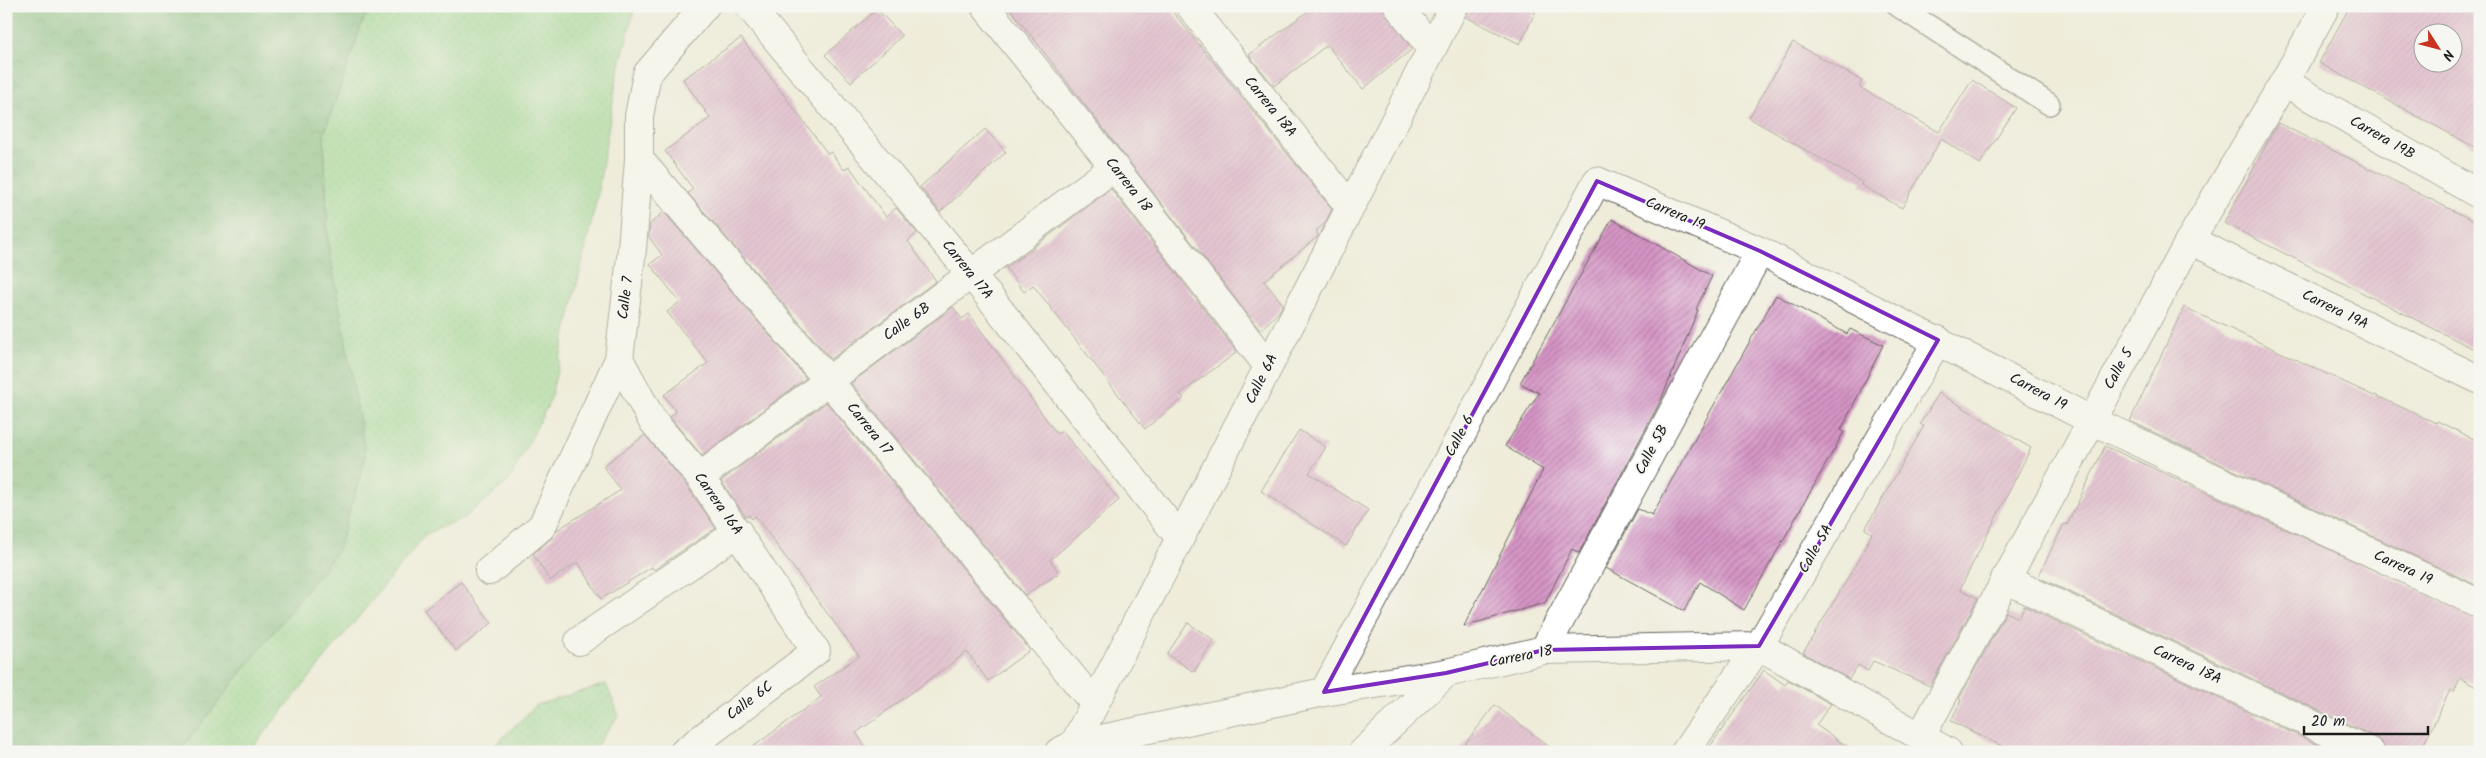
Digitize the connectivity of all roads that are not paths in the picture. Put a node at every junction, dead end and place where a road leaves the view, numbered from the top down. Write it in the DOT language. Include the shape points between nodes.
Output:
graph roads {
  1 [pos="705,6"];
  2 [pos="749,6"];
  3 [pos="985,6"];
  4 [pos="1190,6"];
  5 [pos="1398,6"];
  6 [pos="1454,6"];
  7 [pos="1898,6"];
  8 [pos="2326,6"];
  9 [pos="1432,49"];
  10 [pos="2284,82"];
  11 [pos="2049,104"];
  12 [pos="639,160"];
  13 [pos="1114,167"];
  14 [pos="1597,181"];
  15 [pos="2480,195"];
  16 [pos="1350,207"];
  17 [pos="2190,240"];
  18 [pos="1760,251"];
  19 [pos="972,275"];
  20 [pos="1938,340"];
  21 [pos="619,359"];
  22 [pos="1268,366"];
  23 [pos="828,380"];
  24 [pos="2480,380"];
  25 [pos="2091,420"];
  26 [pos="700,477"];
  27 [pos="738,532"];
  28 [pos="1180,538"];
  29 [pos="489,571"];
  30 [pos="2005,579"];
  31 [pos="2480,604"];
  32 [pos="579,641"];
  33 [pos="1759,646"];
  34 [pos="816,650"];
  35 [pos="1544,650"];
  36 [pos="1446,673"];
  37 [pos="1324,692"];
  38 [pos="1094,703"];
  39 [pos="1921,736"];
  40 [pos="1067,750"];
  41 [pos="684,752"];
  42 [pos="1363,752"];
  43 [pos="1685,752"];
  44 [pos="1948,752"];
  45 [pos="2370,752"];
  1 -- 12 [label="street, Calle 7" via="647,74 639,116"];
  2 -- 19 [label="street, Carrera 17A"];
  3 -- 13 [label="street, Carrera 18"];
  4 -- 16 [label="street, Carrera 18A"];
  5 -- 9 [label="street"];
  6 -- 9 [label="street, Calle 6A"];
  7 -- 11 [label="lane"];
  8 -- 10 [label="street, Calle 5"];
  9 -- 16 [label="street, Calle 6A"];
  10 -- 15 [label="street, Carrera 19B"];
  10 -- 17 [label="street, Calle 5"];
  12 -- 21 [label="street, Calle 7"];
  12 -- 23 [label="street, Carrera 17"];
  13 -- 19 [label="street, Calle 6B"];
  13 -- 22 [label="street, Carrera 18"];
  14 -- 18 [label="street, Carrera 19"];
  14 -- 37 [label="street, Calle 6"];
  16 -- 22 [label="street, Calle 6A"];
  17 -- 24 [label="street, Carrera 19A"];
  17 -- 25 [label="street, Calle 5"];
  18 -- 20 [label="street, Carrera 19"];
  18 -- 35 [label="street, Calle 5B"];
  19 -- 23 [label="street, Calle 6B"];
  19 -- 28 [label="street, Carrera 17A"];
  20 -- 25 [label="street, Carrera 19"];
  20 -- 33 [label="street, Calle 5A"];
  21 -- 26 [label="street, Carrera 16A" via="652,420"];
  21 -- 29 [label="street, Calle 7" via="542,526"];
  22 -- 28 [label="street, Calle 6A"];
  23 -- 26 [label="street, Calle 6B"];
  23 -- 38 [label="street, Carrera 17"];
  25 -- 30 [label="street, Calle 5"];
  25 -- 31 [label="street, Carrera 19"];
  26 -- 27 [label="street, Carrera 16A"];
  27 -- 32 [label="street"];
  27 -- 34 [label="street, Carrera 16A"];
  28 -- 38 [label="street, Calle 6A"];
  30 -- 39 [label="street, Calle 5"];
  30 -- 45 [label="street, Carrera 18A"];
  33 -- 35 [label="street, Carrera 18"];
  33 -- 39 [label="street"];
  33 -- 43 [label="street, Calle 5A"];
  34 -- 41 [label="street, Calle 6C"];
  35 -- 36 [label="street, Carrera 18"];
  36 -- 37 [label="street, Carrera 18"];
  36 -- 42 [label="street"];
  37 -- 40 [label="street, Carrera 18"];
  38 -- 40 [label="street, Calle 6A"];
  39 -- 44 [label="street"];
}
